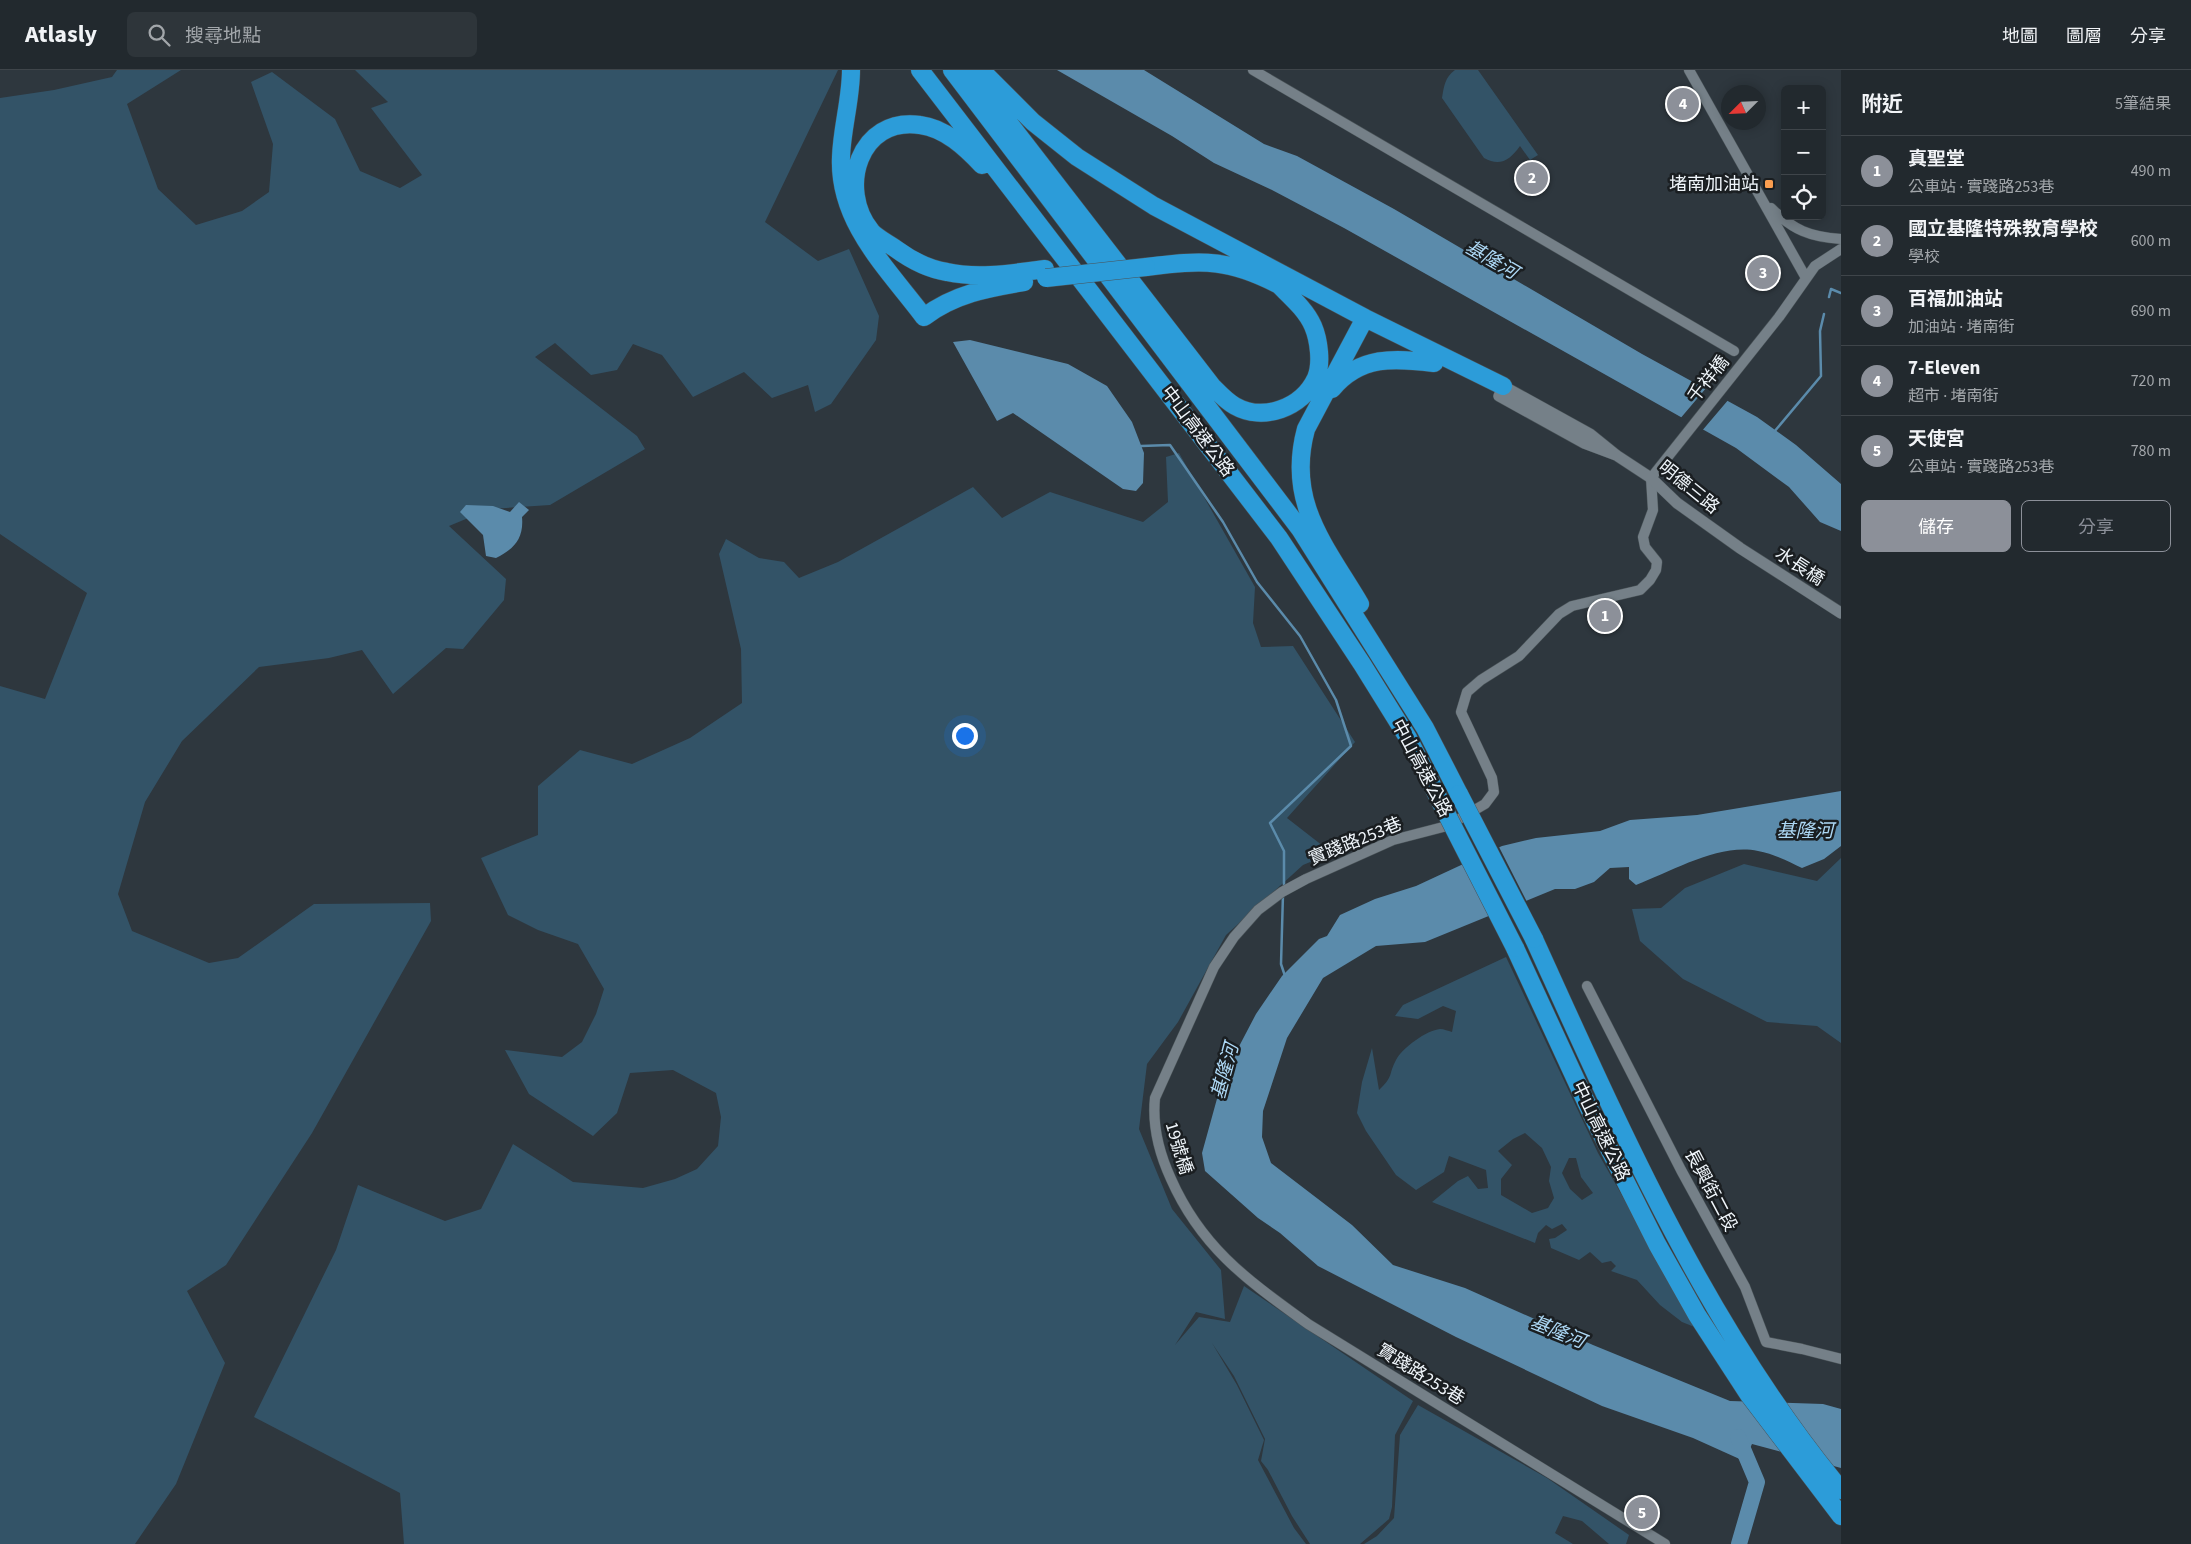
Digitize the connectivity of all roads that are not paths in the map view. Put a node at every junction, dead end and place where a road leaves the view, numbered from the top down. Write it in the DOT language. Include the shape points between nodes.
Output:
graph roads {
  1 [pos="851,70"];
  2 [pos="920,70"];
  3 [pos="952,70"];
  4 [pos="968,70"];
  5 [pos="981,70"];
  6 [pos="1254,70"];
  7 [pos="1689,70"];
  8 [pos="1762,198"];
  9 [pos="1046,232"];
  10 [pos="1841,239"];
  11 [pos="1841,249"];
  12 [pos="1046,274"];
  13 [pos="1806,278"];
  14 [pos="1282,280"];
  15 [pos="1362,323"];
  16 [pos="1734,351"];
  17 [pos="1434,363"];
  18 [pos="1501,391"];
  19 [pos="1319,404"];
  20 [pos="1651,478"];
  21 [pos="1740,548"];
  22 [pos="1841,613"];
  23 [pos="1425,728"];
  24 [pos="1586,986"];
  25 [pos="1155,1098"];
  26 [pos="1183,1204"];
  27 [pos="1841,1359"];
  28 [pos="1841,1490"];
  29 [pos="1841,1516"];
  30 [pos="1644,1532"];
  31 [pos="1651,1544"];
  32 [pos="1665,1544"];
  1 -- 12 [label="highway" via="840,159 848,206 869,246 924,316 969,293"];
  2 -- 9 [label="highway, 中山高速公路"];
  3 -- 23 [label="highway, 中山高速公路" via="1300,529"];
  4 -- 14 [label="highway" via="1212,386 1229,402 1258,413 1274,412 1300,399 1316,378 1319,364 1313,326"];
  5 -- 14 [label="highway" via="1033,122 1113,182"];
  6 -- 16 [label="street"];
  7 -- 8 [label="street"];
  8 -- 10 [label="street" via="1784,221 1796,228 1810,235"];
  8 -- 13 [label="street"];
  9 -- 12 [label="highway" via="1020,212 962,144 921,125 903,124 877,134 867,144 859,160 854,182 858,206 872,231 902,254 948,273"];
  9 -- 29 [label="highway, 中山高速公路, bridge" via="1279,538 1362,664 1402,730 1516,948 1593,1117 1657,1244 1697,1315 1749,1395"];
  11 -- 13 [label="street, 千祥橋" via="1815,266"];
  12 -- 14 [label="highway" via="1145,263 1186,253 1241,258"];
  13 -- 20 [label="street, 千祥橋" via="1779,317"];
  14 -- 15 [label="highway"];
  15 -- 17 [label="highway"];
  15 -- 18 [label="highway"];
  15 -- 19 [label="highway"];
  17 -- 18 [label="highway"];
  17 -- 19 [label="highway" via="1386,359 1367,364 1337,383"];
  18 -- 20 [label="street, 明德三路" via="1590,434"];
  19 -- 23 [label="highway" via="1306,429 1301,449 1300,469 1307,511 1386,650"];
  20 -- 21 [label="street, 明德三路" via="1677,503"];
  20 -- 25 [label="street, 實踐路253巷" via="1653,510 1643,538 1645,548 1657,562 1650,580 1640,590 1572,606 1559,614 1519,656 1467,692 1461,712 1492,778 1494,792 1485,804 1447,826 1394,840 1306,879 1258,910 1214,967"];
  21 -- 22 [label="street, 水長橋"];
  23 -- 28 [label="highway, 中山高速公路, bridge" via="1534,939 1611,1109 1674,1235 1768,1394"];
  24 -- 27 [label="street, 長興街二段" via="1745,1287 1766,1342"];
  25 -- 26 [label="street, 19號橋" via="1153,1118 1161,1156"];
  26 -- 30 [label="street, 實踐路253巷" via="1218,1253 1260,1290 1308,1324"];
  30 -- 31 [label="street"];
  30 -- 32 [label="street, 實踐路253巷"];
}
